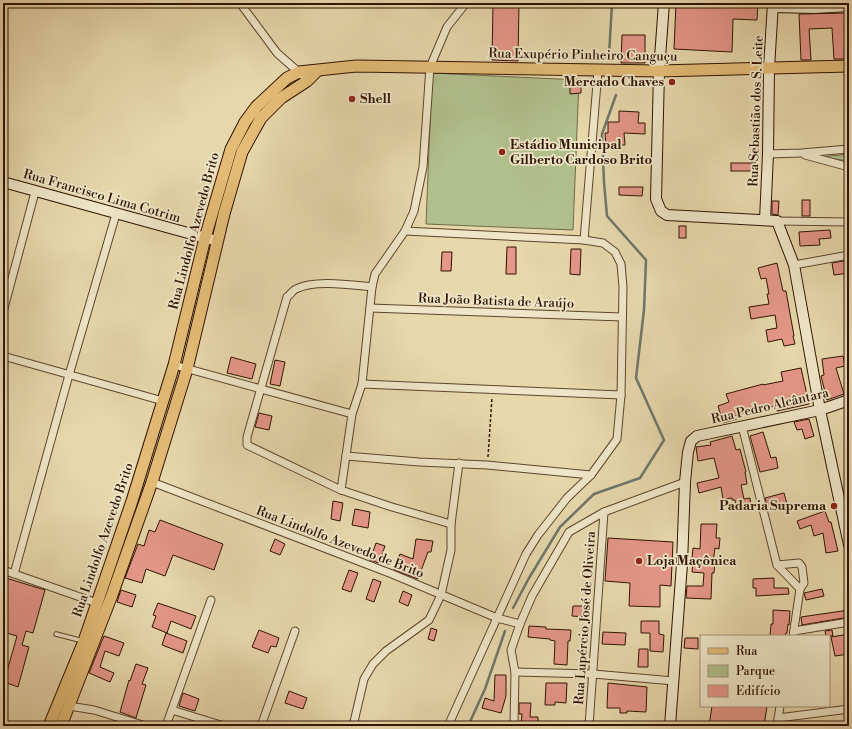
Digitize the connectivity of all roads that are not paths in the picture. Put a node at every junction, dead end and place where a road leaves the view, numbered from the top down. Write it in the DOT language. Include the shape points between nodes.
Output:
graph roads {
  1 [pos="240,3"];
  2 [pos="466,3"];
  3 [pos="664,3"];
  4 [pos="773,5"];
  5 [pos="849,6"];
  6 [pos="849,66"];
  7 [pos="430,67"];
  8 [pos="768,68"];
  9 [pos="316,71"];
  10 [pos="598,71"];
  11 [pos="659,71"];
  12 [pos="299,72"];
  13 [pos="307,80"];
  14 [pos="849,149"];
  15 [pos="801,153"];
  16 [pos="768,154"];
  17 [pos="849,166"];
  18 [pos="3,182"];
  19 [pos="35,192"];
  20 [pos="116,214"];
  21 [pos="766,220"];
  22 [pos="777,220"];
  23 [pos="849,222"];
  24 [pos="405,231"];
  25 [pos="205,238"];
  26 [pos="584,240"];
  27 [pos="217,241"];
  28 [pos="849,256"];
  29 [pos="794,265"];
  30 [pos="372,287"];
  31 [pos="370,308"];
  32 [pos="3,312"];
  33 [pos="622,317"];
  34 [pos="3,356"];
  35 [pos="174,365"];
  36 [pos="187,369"];
  37 [pos="69,375"];
  38 [pos="362,384"];
  39 [pos="262,389"];
  40 [pos="621,395"];
  41 [pos="849,400"];
  42 [pos="163,401"];
  43 [pos="820,410"];
  44 [pos="352,414"];
  45 [pos="742,426"];
  46 [pos="346,456"];
  47 [pos="460,463"];
  48 [pos="591,475"];
  49 [pos="152,482"];
  50 [pos="685,482"];
  51 [pos="341,490"];
  52 [pos="604,512"];
  53 [pos="451,524"];
  54 [pos="849,544"];
  55 [pos="777,565"];
  56 [pos="3,570"];
  57 [pos="14,574"];
  58 [pos="800,589"];
  59 [pos="441,595"];
  60 [pos="211,600"];
  61 [pos="97,603"];
  62 [pos="497,618"];
  63 [pos="849,622"];
  64 [pos="520,624"];
  65 [pos="295,631"];
  66 [pos="794,633"];
  67 [pos="56,634"];
  68 [pos="84,641"];
  69 [pos="515,672"];
  70 [pos="593,674"];
  71 [pos="674,681"];
  72 [pos="780,707"];
  73 [pos="849,709"];
  74 [pos="64,710"];
  75 [pos="172,710"];
  76 [pos="778,718"];
  77 [pos="49,726"];
  78 [pos="61,726"];
  79 [pos="146,726"];
  80 [pos="166,726"];
  81 [pos="224,726"];
  82 [pos="261,726"];
  83 [pos="353,726"];
  84 [pos="448,726"];
  85 [pos="514,726"];
  86 [pos="589,726"];
  87 [pos="670,726"];
  88 [pos="777,726"];
  1 -- 12 [label="street" via="277,53"];
  2 -- 7 [label="street" via="447,27"];
  3 -- 11 [label="street"];
  4 -- 5 [label="street" via="815,8"];
  4 -- 8 [label="street, Rua Sebastião dos S. Leite"];
  6 -- 8 [label="main road, Rua Exupério Pinheiro Canguçu"];
  7 -- 9 [label="main road, Rua Exupério Pinheiro Canguçu" via="356,66"];
  7 -- 10 [label="main road, Rua Exupério Pinheiro Canguçu"];
  7 -- 24 [label="street" via="423,167 414,211"];
  8 -- 11 [label="main road, Rua Exupério Pinheiro Canguçu"];
  8 -- 16 [label="street, Rua Sebastião dos S. Leite"];
  9 -- 12 [label="main road, Rua Lindolfo Azevedo Brito"];
  9 -- 13 [label="main road, Rua Lindolfo Azevedo Brito"];
  10 -- 11 [label="main road, Rua Exupério Pinheiro Canguçu"];
  10 -- 26 [label="street"];
  11 -- 21 [label="street" via="656,199 661,212 667,215"];
  12 -- 13 [label="street"];
  12 -- 25 [label="main road, Rua Lindolfo Azevedo Brito" via="287,78 256,107 245,122 231,148"];
  13 -- 27 [label="main road, Rua Lindolfo Azevedo Brito" via="281,98 260,118 242,152"];
  14 -- 15 [label="street"];
  15 -- 16 [label="street"];
  15 -- 17 [label="street"];
  16 -- 21 [label="street, Rua Sebastião dos S. Leite"];
  18 -- 19 [label="street, Rua Francisco Lima Cotrim"];
  19 -- 20 [label="street, Rua Francisco Lima Cotrim"];
  19 -- 32 [label="street"];
  20 -- 25 [label="street, Rua Francisco Lima Cotrim"];
  20 -- 37 [label="street"];
  21 -- 22 [label="street"];
  22 -- 23 [label="street"];
  22 -- 29 [label="street"];
  24 -- 26 [label="street"];
  24 -- 30 [label="street" via="375,274"];
  25 -- 27 [label="street, Rua Francisco Lima Cotrim"];
  25 -- 35 [label="main road, Rua Lindolfo Azevedo Brito"];
  26 -- 33 [label="street" via="603,243 615,252 621,264"];
  27 -- 36 [label="main road, Rua Lindolfo Azevedo Brito"];
  28 -- 29 [label="street"];
  29 -- 43 [label="street"];
  30 -- 31 [label="street"];
  30 -- 39 [label="street" via="327,283 295,289 287,297"];
  31 -- 33 [label="street, Rua João Batista de Araújo"];
  31 -- 38 [label="street"];
  33 -- 40 [label="street"];
  34 -- 37 [label="street"];
  35 -- 36 [label="street"];
  35 -- 42 [label="main road, Rua Lindolfo Azevedo Brito"];
  36 -- 39 [label="street"];
  36 -- 49 [label="main road, Rua Lindolfo Azevedo Brito"];
  37 -- 42 [label="street"];
  37 -- 57 [label="street"];
  38 -- 40 [label="street"];
  38 -- 44 [label="street"];
  39 -- 44 [label="street"];
  39 -- 51 [label="street" via="247,437 247,445"];
  40 -- 48 [label="street" via="617,439"];
  41 -- 43 [label="street, Rua Pedro Alcântara"];
  42 -- 61 [label="main road, Rua Lindolfo Azevedo Brito"];
  43 -- 45 [label="street, Rua Pedro Alcântara"];
  43 -- 54 [label="street"];
  44 -- 46 [label="street"];
  45 -- 50 [label="street, Rua Pedro Alcântara" via="697,436 691,442 688,452"];
  45 -- 55 [label="street"];
  46 -- 47 [label="street"];
  46 -- 51 [label="street"];
  47 -- 48 [label="street"];
  47 -- 53 [label="street"];
  48 -- 62 [label="street" via="567,498 538,535 526,554"];
  49 -- 59 [label="street, Rua Lindolfo Azevedo de Brito"];
  49 -- 74 [label="main road, Rua Lindolfo Azevedo Brito" via="112,595"];
  50 -- 52 [label="street"];
  50 -- 71 [label="street"];
  51 -- 53 [label="street"];
  52 -- 64 [label="street" via="569,532 532,596"];
  52 -- 70 [label="street, Rua Lupércio José de Oliveira"];
  53 -- 59 [label="street" via="451,550"];
  55 -- 58 [label="street"];
  55 -- 58 [label="street" via="799,564 802,567 804,583"];
  56 -- 57 [label="street"];
  57 -- 61 [label="street"];
  58 -- 66 [label="street"];
  59 -- 62 [label="street, Rua Lindolfo Azevedo de Brito"];
  59 -- 83 [label="street" via="429,620 386,651 374,664 364,679"];
  60 -- 75 [label="street"];
  61 -- 68 [label="main road, Rua Lindolfo Azevedo Brito"];
  62 -- 64 [label="street, Rua Lindolfo Azevedo de Brito"];
  62 -- 84 [label="street"];
  63 -- 66 [label="street"];
  64 -- 69 [label="street" via="511,650"];
  65 -- 82 [label="street"];
  67 -- 68 [label="lane"];
  68 -- 74 [label="main road, Rua Lindolfo Azevedo Brito"];
  69 -- 70 [label="street"];
  69 -- 85 [label="street"];
  70 -- 71 [label="street"];
  70 -- 86 [label="street, Rua Lupércio José de Oliveira"];
  71 -- 87 [label="street"];
  72 -- 76 [label="street"];
  73 -- 76 [label="street"];
  74 -- 77 [label="main road, Rua Lindolfo Azevedo Brito"];
  74 -- 78 [label="main road, Rua Lindolfo Azevedo Brito"];
  74 -- 79 [label="street" via="94,710"];
  75 -- 80 [label="street"];
  75 -- 81 [label="street"];
  76 -- 88 [label="street"];
}
